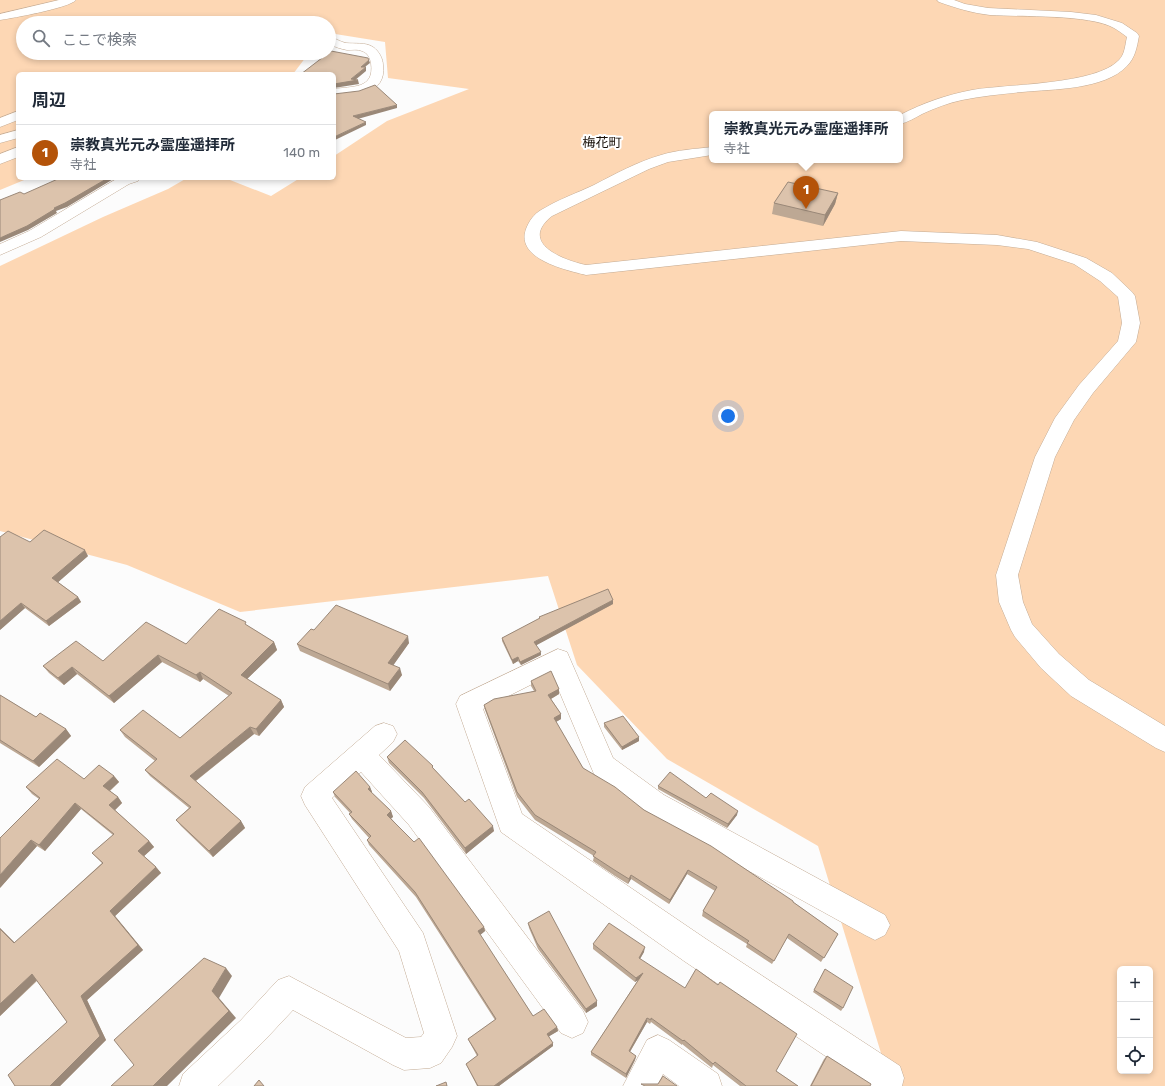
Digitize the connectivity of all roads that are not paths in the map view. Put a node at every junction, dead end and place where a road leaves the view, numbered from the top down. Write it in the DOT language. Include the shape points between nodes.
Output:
graph roads {
  1 [pos="70,0"];
  2 [pos="943,0"];
  3 [pos="990,0"];
  4 [pos="1006,1"];
  5 [pos="29,5"];
  6 [pos="0,17"];
  7 [pos="336,43"];
  8 [pos="336,93"];
  9 [pos="16,107"];
  10 [pos="0,111"];
  11 [pos="16,116"];
  12 [pos="903,118"];
  13 [pos="0,123"];
  14 [pos="16,135"];
  15 [pos="0,139"];
  16 [pos="16,152"];
  17 [pos="709,152"];
  18 [pos="0,160"];
  19 [pos="127,180"];
  20 [pos="0,250"];
  21 [pos="384,734"];
  22 [pos="1165,740"];
  23 [pos="361,754"];
  24 [pos="875,925"];
  25 [pos="572,1022"];
  26 [pos="194,1086"];
  27 [pos="639,1086"];
  28 [pos="706,1086"];
  29 [pos="886,1086"];
  1 -- 5 [label="street"];
  2 -- 12 [label="street" via="976,9 1084,12 1101,16 1128,28 1133,36 1130,53 1119,67 1085,80 937,101"];
  3 -- 4 [label="street"];
  5 -- 6 [label="street"];
  7 -- 8 [label="street" via="370,51 378,69 367,88"];
  9 -- 10 [label="street"];
  11 -- 13 [label="street"];
  14 -- 15 [label="street"];
  16 -- 18 [label="street"];
  17 -- 22 [label="street" via="665,158 547,213 536,224 532,239 537,249 550,259 586,270 901,236 997,240 1031,245 1080,262 1106,277 1126,296 1131,324 1127,342 1086,389 1065,418 1045,457 1007,575 1011,602 1023,630 1050,661 1080,688"];
  19 -- 20 [label="street" via="35,234"];
  21 -- 23 [label="street"];
  23 -- 25 [label="street" via="419,816"];
  23 -- 26 [label="street" via="315,796 412,944 441,1036 430,1052 404,1054 289,991 252,1031"];
  24 -- 29 [label="street" via="654,804 603,766 558,659 470,704 511,823 695,950 888,1078"];
  27 -- 28 [label="street" via="658,1051"];
}
